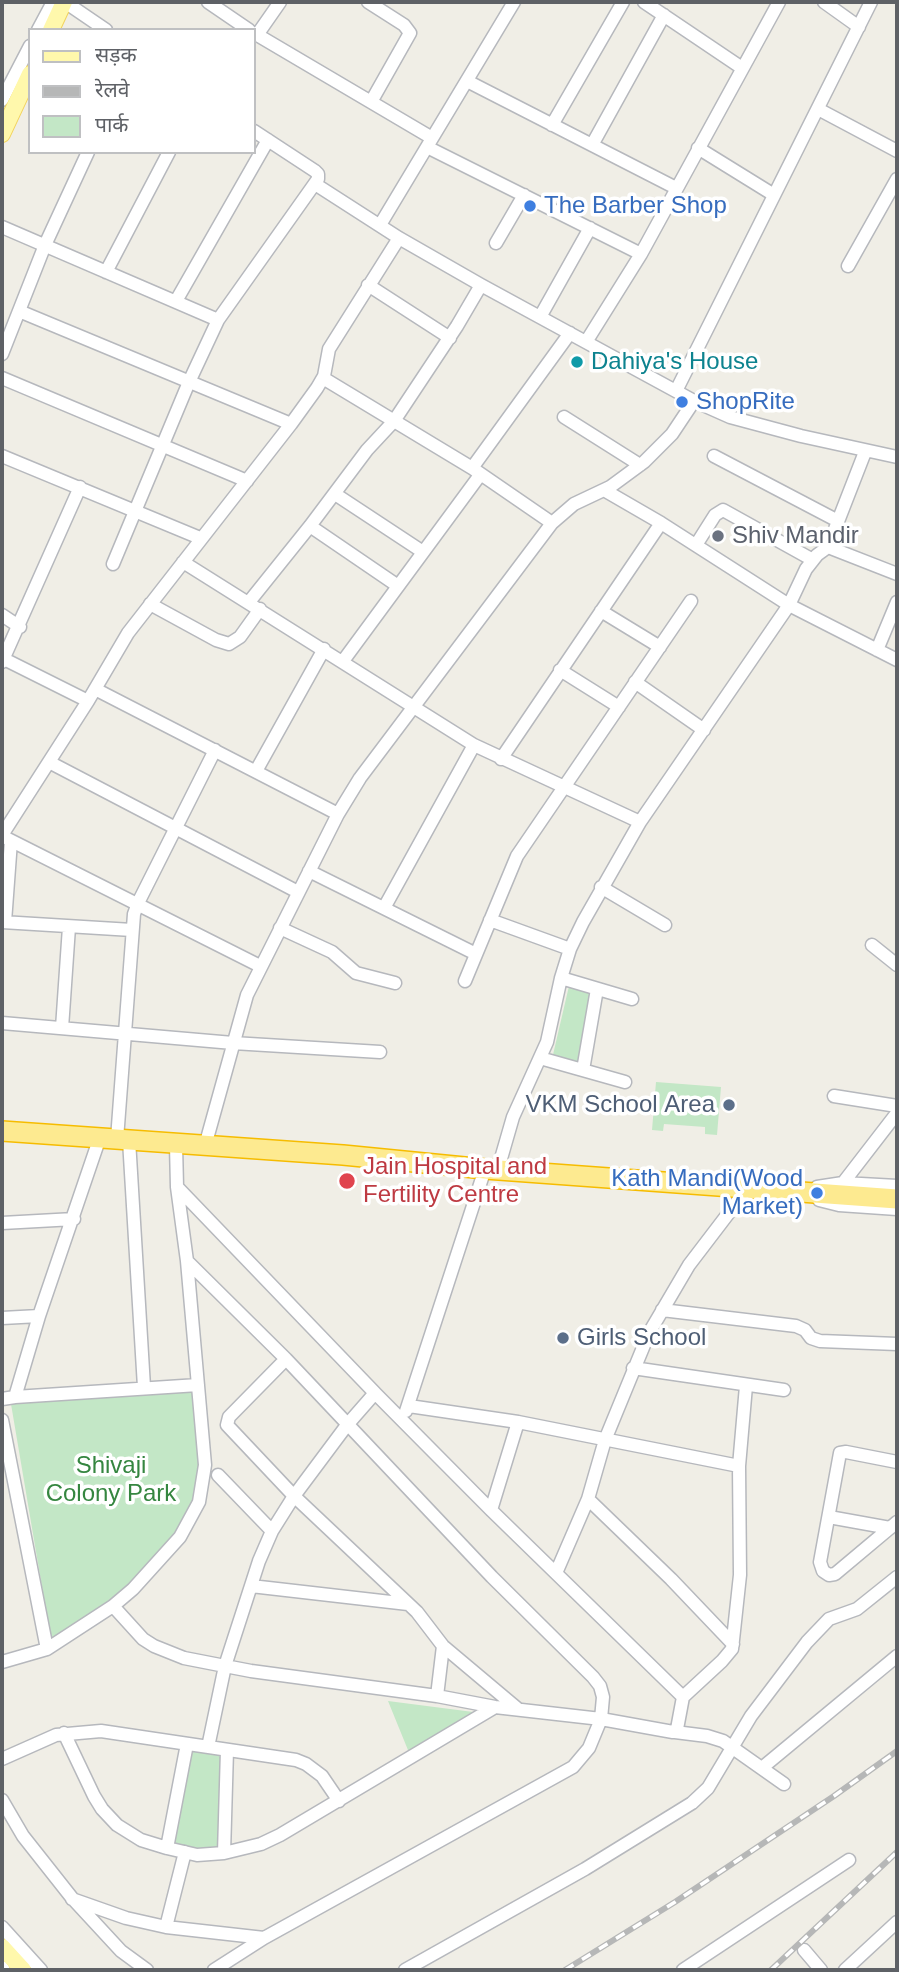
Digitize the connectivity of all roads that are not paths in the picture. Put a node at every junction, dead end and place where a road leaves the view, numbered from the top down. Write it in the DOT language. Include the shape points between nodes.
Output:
graph roads {
  1 [pos="53,2"];
  2 [pos="65,2"];
  3 [pos="208,2"];
  4 [pos="280,2"];
  5 [pos="368,2"];
  6 [pos="514,2"];
  7 [pos="623,2"];
  8 [pos="644,2"];
  9 [pos="779,2"];
  10 [pos="824,2"];
  11 [pos="871,2"];
  12 [pos="385,6"];
  13 [pos="664,15"];
  14 [pos="859,27"];
  15 [pos="39,28"];
  16 [pos="52,28"];
  17 [pos="103,28"];
  18 [pos="246,28"];
  19 [pos="256,30"];
  20 [pos="256,35"];
  21 [pos="28,50"];
  22 [pos="742,68"];
  23 [pos="28,78"];
  24 [pos="467,81"];
  25 [pos="4,92"];
  26 [pos="371,102"];
  27 [pos="818,108"];
  28 [pos="552,125"];
  29 [pos="256,132"];
  30 [pos="2,134"];
  31 [pos="268,140"];
  32 [pos="429,142"];
  33 [pos="592,145"];
  34 [pos="698,148"];
  35 [pos="897,151"];
  36 [pos="87,154"];
  37 [pos="168,154"];
  38 [pos="897,179"];
  39 [pos="315,184"];
  40 [pos="676,188"];
  41 [pos="524,195"];
  42 [pos="774,195"];
  43 [pos="380,225"];
  44 [pos="2,227"];
  45 [pos="590,228"];
  46 [pos="399,238"];
  47 [pos="496,243"];
  48 [pos="45,246"];
  49 [pos="641,254"];
  50 [pos="848,266"];
  51 [pos="106,272"];
  52 [pos="368,285"];
  53 [pos="481,285"];
  54 [pos="176,301"];
  55 [pos="19,310"];
  56 [pos="540,317"];
  57 [pos="218,320"];
  58 [pos="570,333"];
  59 [pos="450,338"];
  60 [pos="586,342"];
  61 [pos="2,354"];
  62 [pos="2,378"];
  63 [pos="323,378"];
  64 [pos="189,382"];
  65 [pos="676,391"];
  66 [pos="694,401"];
  67 [pos="565,417"];
  68 [pos="394,421"];
  69 [pos="291,424"];
  70 [pos="163,445"];
  71 [pos="866,452"];
  72 [pos="714,456"];
  73 [pos="897,457"];
  74 [pos="3,459"];
  75 [pos="640,465"];
  76 [pos="476,472"];
  77 [pos="247,481"];
  78 [pos="80,487"];
  79 [pos="604,490"];
  80 [pos="335,494"];
  81 [pos="135,511"];
  82 [pos="838,521"];
  83 [pos="552,523"];
  84 [pos="661,523"];
  85 [pos="310,526"];
  86 [pos="200,538"];
  87 [pos="696,545"];
  88 [pos="828,547"];
  89 [pos="423,552"];
  90 [pos="813,560"];
  91 [pos="183,562"];
  92 [pos="113,564"];
  93 [pos="897,572"];
  94 [pos="398,586"];
  95 [pos="691,601"];
  96 [pos="897,602"];
  97 [pos="150,604"];
  98 [pos="789,605"];
  99 [pos="254,606"];
  100 [pos="601,611"];
  101 [pos="2,615"];
  102 [pos="20,627"];
  103 [pos="660,647"];
  104 [pos="324,649"];
  105 [pos="877,650"];
  106 [pos="3,660"];
  107 [pos="897,660"];
  108 [pos="343,661"];
  109 [pos="560,670"];
  110 [pos="635,682"];
  111 [pos="95,689"];
  112 [pos="88,701"];
  113 [pos="413,707"];
  114 [pos="619,707"];
  115 [pos="704,730"];
  116 [pos="474,745"];
  117 [pos="215,750"];
  118 [pos="501,759"];
  119 [pos="49,762"];
  120 [pos="256,771"];
  121 [pos="563,788"];
  122 [pos="338,814"];
  123 [pos="640,822"];
  124 [pos="177,829"];
  125 [pos="5,837"];
  126 [pos="309,871"];
  127 [pos="5,878"];
  128 [pos="601,887"];
  129 [pos="298,892"];
  130 [pos="138,903"];
  131 [pos="384,908"];
  132 [pos="490,920"];
  133 [pos="3,922"];
  134 [pos="665,925"];
  135 [pos="69,927"];
  136 [pos="280,928"];
  137 [pos="132,930"];
  138 [pos="872,945"];
  139 [pos="570,949"];
  140 [pos="475,954"];
  141 [pos="260,965"];
  142 [pos="897,965"];
  143 [pos="561,978"];
  144 [pos="466,981"];
  145 [pos="395,984"];
  146 [pos="597,989"];
  147 [pos="632,999"];
  148 [pos="2,1023"];
  149 [pos="62,1028"];
  150 [pos="126,1033"];
  151 [pos="233,1043"];
  152 [pos="380,1052"];
  153 [pos="540,1058"];
  154 [pos="583,1070"];
  155 [pos="625,1082"];
  156 [pos="834,1096"];
  157 [pos="897,1106"];
  158 [pos="897,1113"];
  159 [pos="2,1131"];
  160 [pos="115,1139"];
  161 [pos="176,1144"];
  162 [pos="205,1146"];
  163 [pos="492,1169"];
  164 [pos="843,1183"];
  165 [pos="177,1186"];
  166 [pos="897,1186"];
  167 [pos="747,1189"];
  168 [pos="785,1192"];
  169 [pos="897,1199"];
  170 [pos="897,1209"];
  171 [pos="74,1219"];
  172 [pos="2,1223"];
  173 [pos="187,1261"];
  174 [pos="662,1310"];
  175 [pos="38,1316"];
  176 [pos="2,1318"];
  177 [pos="897,1344"];
  178 [pos="286,1359"];
  179 [pos="633,1368"];
  180 [pos="198,1385"];
  181 [pos="746,1386"];
  182 [pos="144,1387"];
  183 [pos="784,1390"];
  184 [pos="375,1393"];
  185 [pos="8,1398"];
  186 [pos="409,1406"];
  187 [pos="2,1420"];
  188 [pos="402,1421"];
  189 [pos="517,1422"];
  190 [pos="347,1425"];
  191 [pos="605,1440"];
  192 [pos="897,1462"];
  193 [pos="739,1466"];
  194 [pos="218,1475"];
  195 [pos="294,1496"];
  196 [pos="587,1499"];
  197 [pos="491,1510"];
  198 [pos="829,1517"];
  199 [pos="894,1525"];
  200 [pos="272,1531"];
  201 [pos="556,1573"];
  202 [pos="897,1577"];
  203 [pos="251,1586"];
  204 [pos="409,1604"];
  205 [pos="113,1606"];
  206 [pos="733,1644"];
  207 [pos="443,1646"];
  208 [pos="47,1649"];
  209 [pos="897,1656"];
  210 [pos="2,1662"];
  211 [pos="225,1666"];
  212 [pos="437,1696"];
  213 [pos="683,1697"];
  214 [pos="495,1707"];
  215 [pos="518,1709"];
  216 [pos="601,1719"];
  217 [pos="675,1732"];
  218 [pos="64,1733"];
  219 [pos="187,1744"];
  220 [pos="208,1747"];
  221 [pos="733,1747"];
  222 [pos="227,1750"];
  223 [pos="2,1759"];
  224 [pos="763,1767"];
  225 [pos="784,1784"];
  226 [pos="2,1800"];
  227 [pos="339,1801"];
  228 [pos="167,1848"];
  229 [pos="185,1852"];
  230 [pos="224,1853"];
  231 [pos="849,1860"];
  232 [pos="72,1898"];
  233 [pos="897,1922"];
  234 [pos="2,1927"];
  235 [pos="166,1927"];
  236 [pos="264,1938"];
  237 [pos="2,1947"];
  238 [pos="804,1950"];
  239 [pos="23,1970"];
  240 [pos="41,1970"];
  241 [pos="147,1970"];
  242 [pos="214,1970"];
  243 [pos="405,1970"];
  244 [pos="683,1970"];
  245 [pos="821,1970"];
  246 [pos="845,1970"];
  1 -- 15 [label="street"];
  2 -- 16 [label="main road"];
  2 -- 17 [label="street"];
  3 -- 18 [label="street"];
  4 -- 19 [label="street"];
  5 -- 12 [label="street"];
  6 -- 24 [label="street"];
  7 -- 28 [label="street"];
  8 -- 13 [label="street"];
  9 -- 22 [label="street"];
  10 -- 14 [label="street"];
  11 -- 14 [label="street"];
  12 -- 26 [label="street" via="410,33"];
  13 -- 22 [label="street"];
  13 -- 33 [label="street"];
  14 -- 27 [label="street"];
  20 -- 26 [label="street"];
  21 -- 25 [label="street"];
  22 -- 34 [label="street"];
  23 -- 30 [label="main road"];
  24 -- 28 [label="street"];
  24 -- 32 [label="street"];
  26 -- 32 [label="street"];
  27 -- 35 [label="street"];
  27 -- 42 [label="street"];
  28 -- 33 [label="street"];
  29 -- 31 [label="street"];
  31 -- 39 [label="street" via="318,174"];
  31 -- 54 [label="street"];
  32 -- 41 [label="street"];
  32 -- 43 [label="street"];
  33 -- 40 [label="street"];
  34 -- 40 [label="street"];
  34 -- 42 [label="street"];
  36 -- 48 [label="street"];
  37 -- 51 [label="street"];
  38 -- 50 [label="street"];
  39 -- 43 [label="street"];
  39 -- 57 [label="street"];
  40 -- 49 [label="street"];
  41 -- 45 [label="street"];
  41 -- 47 [label="street"];
  42 -- 65 [label="street"];
  43 -- 46 [label="street"];
  44 -- 48 [label="street"];
  45 -- 49 [label="street"];
  45 -- 56 [label="street"];
  46 -- 52 [label="street"];
  46 -- 53 [label="street"];
  48 -- 51 [label="street"];
  48 -- 55 [label="street"];
  49 -- 60 [label="street"];
  51 -- 54 [label="street"];
  52 -- 59 [label="street"];
  52 -- 63 [label="street" via="327,353"];
  53 -- 56 [label="street"];
  53 -- 59 [label="street"];
  54 -- 57 [label="street"];
  55 -- 61 [label="street"];
  55 -- 64 [label="street"];
  56 -- 58 [label="street"];
  57 -- 64 [label="street"];
  58 -- 60 [label="street"];
  58 -- 76 [label="street"];
  59 -- 68 [label="street"];
  60 -- 65 [label="street"];
  62 -- 70 [label="street"];
  63 -- 68 [label="street"];
  63 -- 69 [label="street"];
  64 -- 69 [label="street"];
  64 -- 70 [label="street"];
  65 -- 66 [label="street"];
  66 -- 71 [label="street" via="730,416"];
  66 -- 75 [label="street" via="672,434"];
  67 -- 75 [label="street"];
  68 -- 76 [label="street"];
  68 -- 80 [label="street"];
  69 -- 77 [label="street"];
  70 -- 77 [label="street"];
  70 -- 81 [label="street"];
  71 -- 73 [label="street"];
  71 -- 82 [label="street"];
  72 -- 82 [label="street"];
  74 -- 78 [label="street"];
  75 -- 79 [label="street"];
  76 -- 83 [label="street"];
  76 -- 89 [label="street"];
  77 -- 86 [label="street"];
  78 -- 81 [label="street"];
  78 -- 102 [label="street"];
  79 -- 83 [label="street" via="573,504"];
  79 -- 84 [label="street"];
  80 -- 85 [label="street"];
  80 -- 89 [label="street"];
  81 -- 86 [label="street"];
  81 -- 92 [label="street"];
  82 -- 88 [label="street"];
  83 -- 113 [label="street"];
  84 -- 87 [label="street"];
  84 -- 100 [label="street"];
  85 -- 94 [label="street"];
  85 -- 99 [label="street"];
  86 -- 91 [label="street"];
  87 -- 90 [label="street" via="723,510"];
  87 -- 98 [label="street"];
  88 -- 90 [label="street"];
  88 -- 93 [label="street"];
  89 -- 94 [label="street"];
  90 -- 98 [label="street"];
  91 -- 97 [label="street"];
  91 -- 99 [label="street"];
  94 -- 108 [label="street"];
  95 -- 103 [label="street"];
  96 -- 105 [label="street"];
  97 -- 99 [label="street" via="227,644 237,640"];
  97 -- 111 [label="street"];
  98 -- 105 [label="street"];
  98 -- 115 [label="street"];
  99 -- 104 [label="street"];
  100 -- 103 [label="street"];
  100 -- 109 [label="street"];
  101 -- 102 [label="street"];
  102 -- 106 [label="street"];
  103 -- 110 [label="street"];
  104 -- 108 [label="street"];
  104 -- 120 [label="street"];
  105 -- 107 [label="street"];
  106 -- 112 [label="street"];
  108 -- 113 [label="street"];
  109 -- 114 [label="street"];
  109 -- 118 [label="street"];
  110 -- 114 [label="street"];
  110 -- 115 [label="street"];
  111 -- 112 [label="street"];
  111 -- 117 [label="street"];
  112 -- 119 [label="street"];
  113 -- 116 [label="street"];
  113 -- 122 [label="street"];
  114 -- 121 [label="street"];
  115 -- 123 [label="street"];
  116 -- 118 [label="street"];
  116 -- 131 [label="street"];
  117 -- 120 [label="street"];
  117 -- 124 [label="street"];
  118 -- 121 [label="street"];
  119 -- 124 [label="street"];
  119 -- 125 [label="street"];
  120 -- 122 [label="street"];
  121 -- 123 [label="street"];
  121 -- 132 [label="street" via="517,856"];
  122 -- 126 [label="street"];
  123 -- 128 [label="street"];
  124 -- 129 [label="street"];
  124 -- 130 [label="street"];
  125 -- 127 [label="street"];
  125 -- 130 [label="street"];
  126 -- 129 [label="street"];
  126 -- 131 [label="street"];
  127 -- 133 [label="street"];
  128 -- 134 [label="street"];
  128 -- 139 [label="street"];
  129 -- 136 [label="street"];
  130 -- 137 [label="street"];
  130 -- 141 [label="street"];
  131 -- 140 [label="street"];
  132 -- 139 [label="street"];
  132 -- 140 [label="street"];
  133 -- 135 [label="street"];
  135 -- 137 [label="street"];
  135 -- 149 [label="street"];
  136 -- 141 [label="street"];
  136 -- 145 [label="street" via="332,952 356,973"];
  137 -- 150 [label="street"];
  138 -- 142 [label="street"];
  139 -- 143 [label="street"];
  140 -- 144 [label="street"];
  141 -- 151 [label="street"];
  143 -- 146 [label="street"];
  143 -- 153 [label="street"];
  146 -- 147 [label="street"];
  146 -- 154 [label="street"];
  148 -- 149 [label="street"];
  149 -- 150 [label="street"];
  150 -- 151 [label="street"];
  150 -- 160 [label="street"];
  151 -- 152 [label="street"];
  151 -- 162 [label="street"];
  153 -- 154 [label="street"];
  153 -- 163 [label="street"];
  154 -- 155 [label="street"];
  156 -- 157 [label="street"];
  158 -- 164 [label="street"];
  159 -- 160 [label="highway"];
  160 -- 161 [label="highway"];
  160 -- 171 [label="street"];
  160 -- 182 [label="street"];
  161 -- 162 [label="highway"];
  161 -- 165 [label="street"];
  162 -- 163 [label="highway"];
  163 -- 167 [label="highway"];
  163 -- 186 [label="street"];
  164 -- 166 [label="street"];
  164 -- 168 [label="street"];
  165 -- 173 [label="street"];
  165 -- 184 [label="street"];
  167 -- 168 [label="highway"];
  167 -- 174 [label="street"];
  168 -- 169 [label="highway"];
  168 -- 170 [label="street" via="839,1205"];
  171 -- 172 [label="street"];
  171 -- 175 [label="street"];
  173 -- 178 [label="street"];
  173 -- 180 [label="street"];
  174 -- 177 [label="street" via="800,1326 816,1340"];
  174 -- 179 [label="street"];
  175 -- 176 [label="street"];
  175 -- 185 [label="street"];
  178 -- 190 [label="street"];
  178 -- 195 [label="street" via="227,1423"];
  179 -- 181 [label="street"];
  179 -- 191 [label="street"];
  180 -- 182 [label="street"];
  180 -- 205 [label="street" via="205,1465 199,1502 180,1536"];
  181 -- 183 [label="street"];
  181 -- 193 [label="street"];
  182 -- 185 [label="street"];
  184 -- 188 [label="street"];
  184 -- 190 [label="street"];
  186 -- 188 [label="street"];
  186 -- 189 [label="street"];
  187 -- 208 [label="street"];
  188 -- 197 [label="street"];
  189 -- 191 [label="street"];
  189 -- 197 [label="street"];
  190 -- 195 [label="street"];
  190 -- 216 [label="street" via="593,1677 603,1697"];
  191 -- 193 [label="street"];
  191 -- 196 [label="street"];
  192 -- 198 [label="street" via="841,1452"];
  193 -- 206 [label="street" via="740,1575"];
  194 -- 200 [label="street"];
  195 -- 200 [label="street"];
  195 -- 204 [label="street"];
  196 -- 201 [label="street"];
  196 -- 206 [label="street"];
  197 -- 201 [label="street"];
  198 -- 199 [label="street"];
  198 -- 199 [label="street" via="820,1562 829,1575"];
  200 -- 203 [label="street"];
  201 -- 213 [label="street"];
  202 -- 221 [label="street" via="857,1609 829,1619 763,1698"];
  203 -- 204 [label="street"];
  203 -- 211 [label="street"];
  204 -- 207 [label="street"];
  205 -- 208 [label="street"];
  205 -- 211 [label="street" via="153,1646"];
  206 -- 213 [label="street" via="722,1661"];
  207 -- 212 [label="street"];
  207 -- 215 [label="street"];
  208 -- 210 [label="street"];
  209 -- 224 [label="street"];
  211 -- 212 [label="street"];
  211 -- 220 [label="street"];
  212 -- 214 [label="street"];
  213 -- 217 [label="street"];
  214 -- 215 [label="street"];
  214 -- 227 [label="street"];
  215 -- 216 [label="street"];
  216 -- 217 [label="street"];
  216 -- 236 [label="street" via="589,1748 573,1767"];
  217 -- 221 [label="street" via="707,1736"];
  218 -- 219 [label="street" via="101,1731"];
  218 -- 223 [label="street"];
  218 -- 228 [label="street" via="110,1819 141,1840"];
  219 -- 220 [label="street"];
  219 -- 228 [label="street"];
  220 -- 222 [label="street"];
  221 -- 224 [label="street"];
  221 -- 243 [label="street" via="708,1788 692,1803"];
  222 -- 227 [label="street" via="296,1759 323,1776"];
  222 -- 230 [label="street"];
  224 -- 225 [label="street"];
  226 -- 232 [label="street" via="23,1836"];
  227 -- 230 [label="street" via="261,1844"];
  228 -- 229 [label="street"];
  229 -- 230 [label="street"];
  229 -- 235 [label="street"];
  231 -- 244 [label="street"];
  232 -- 235 [label="street"];
  232 -- 241 [label="street" via="113,1943"];
  233 -- 246 [label="street"];
  234 -- 240 [label="street"];
  235 -- 236 [label="street"];
  236 -- 242 [label="street"];
  237 -- 239 [label="main road"];
  238 -- 245 [label="street"];
}
